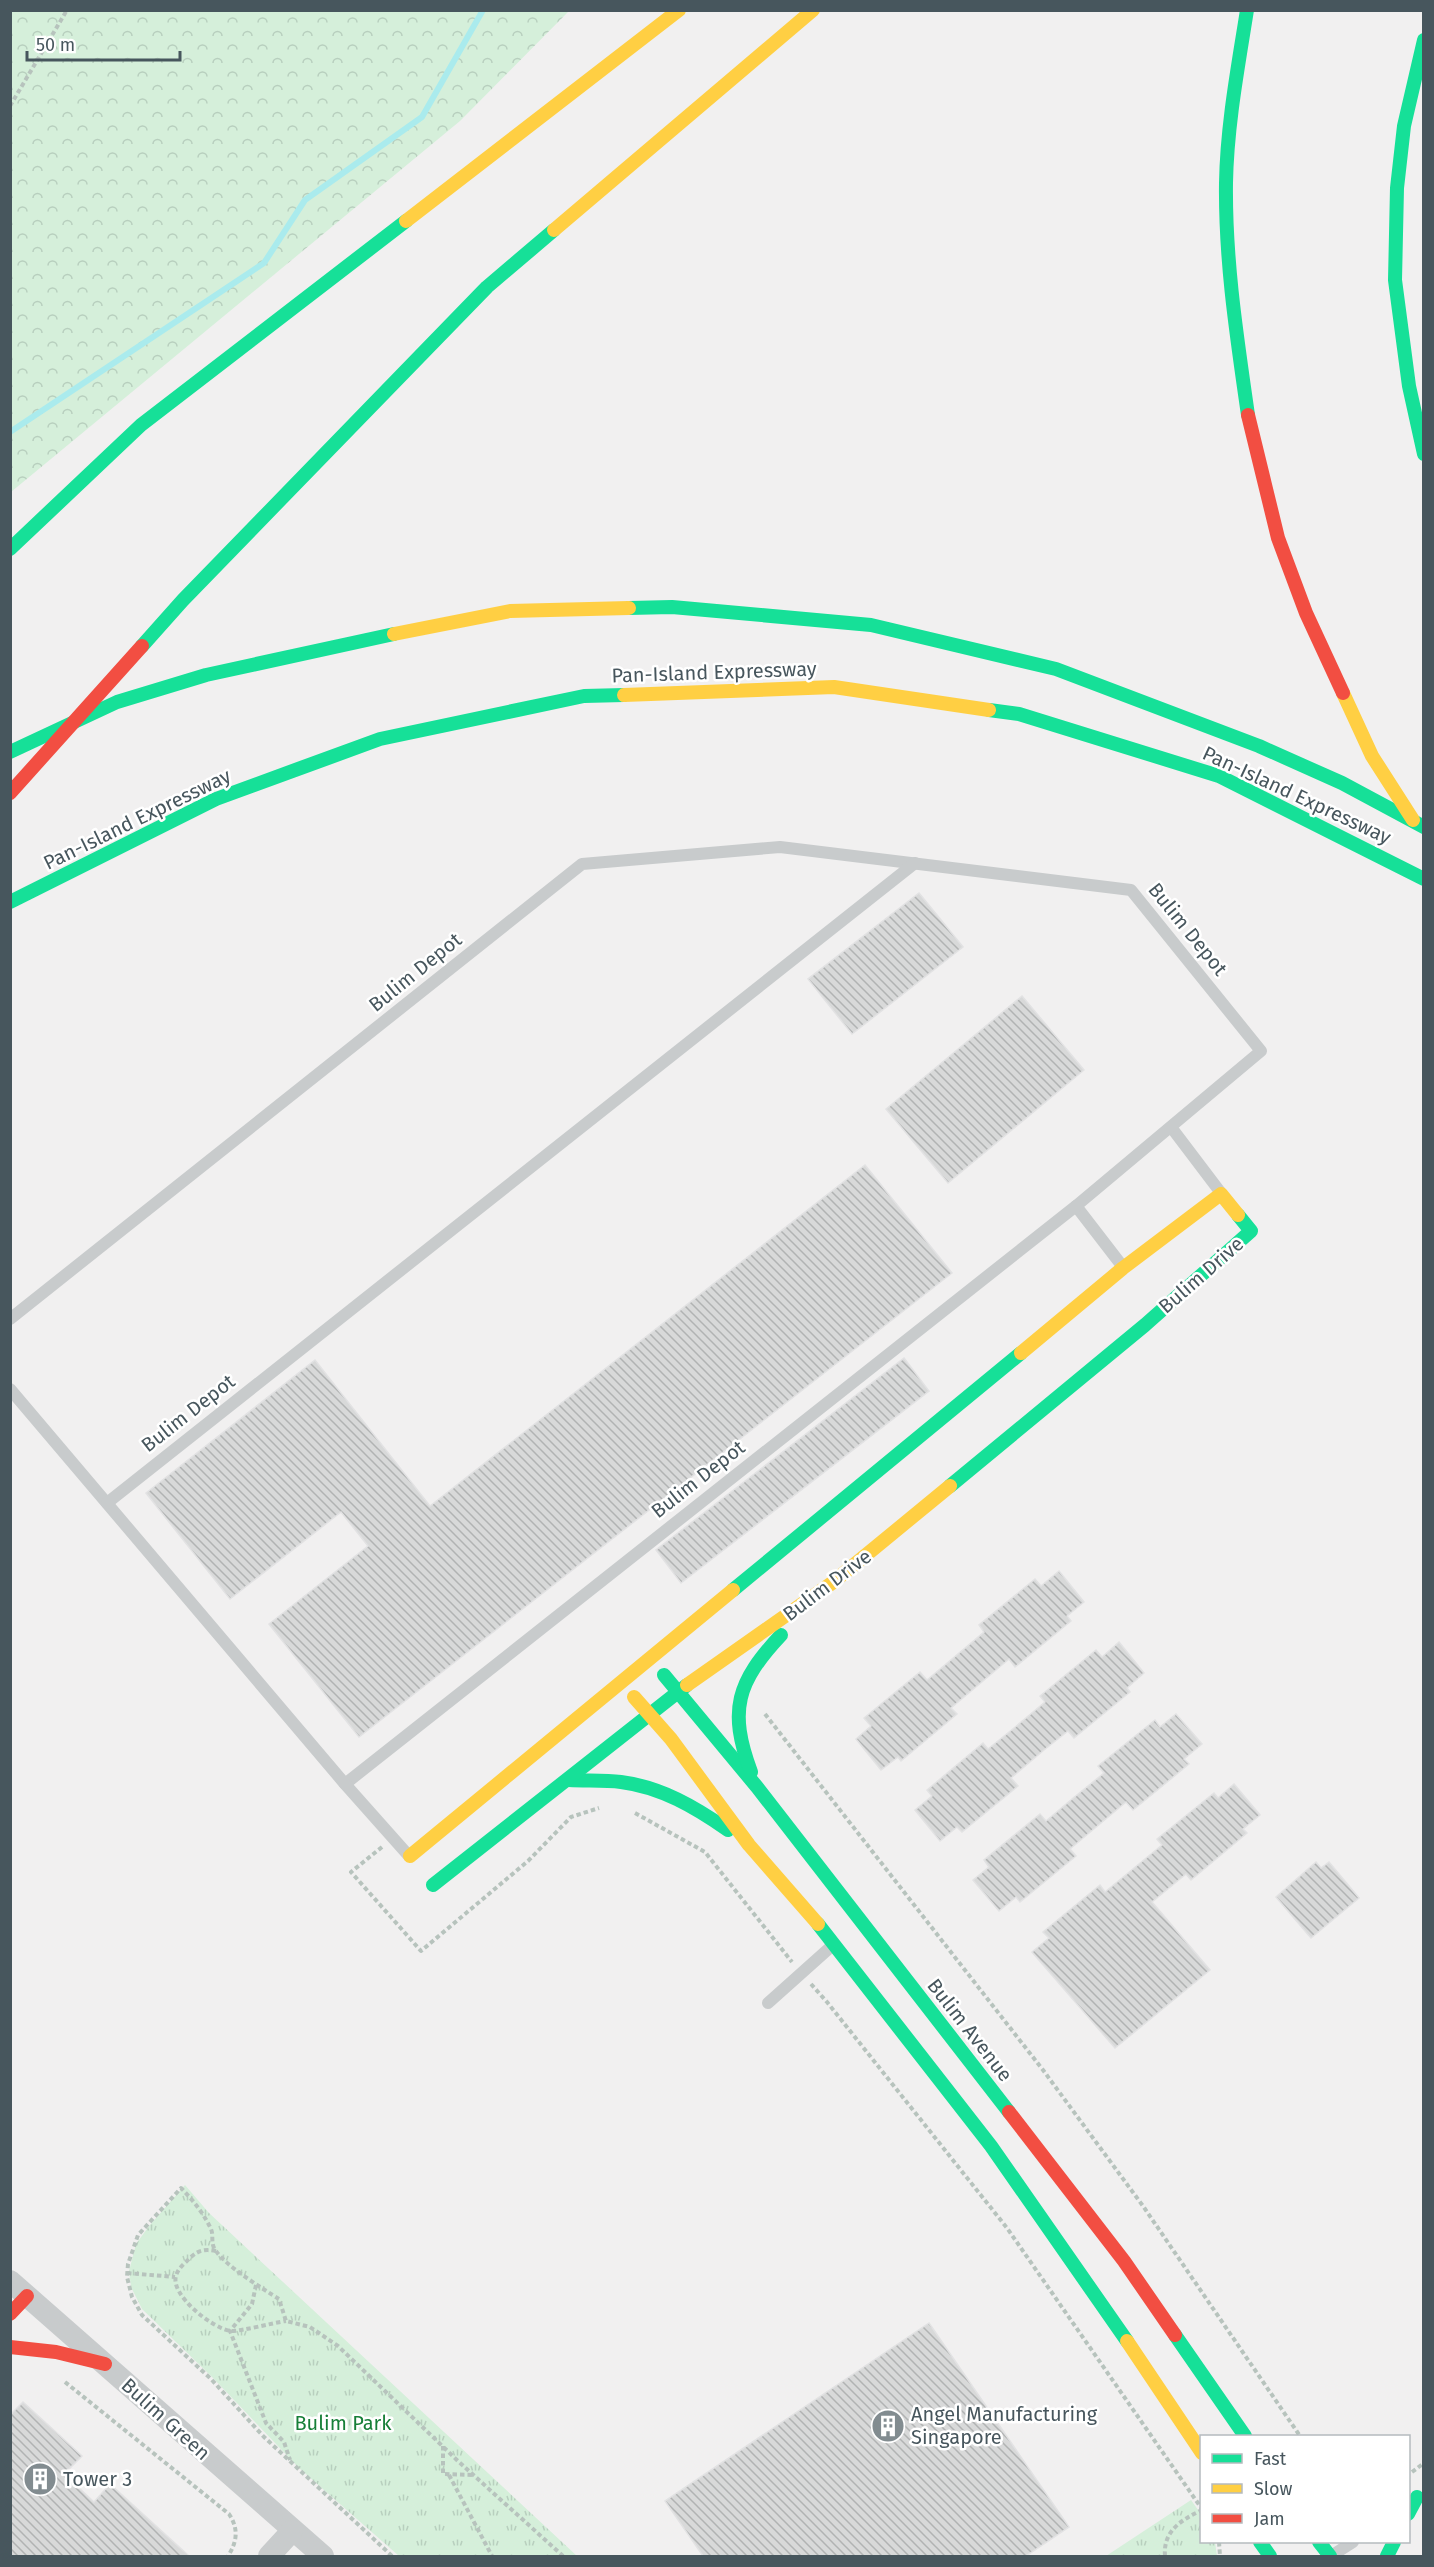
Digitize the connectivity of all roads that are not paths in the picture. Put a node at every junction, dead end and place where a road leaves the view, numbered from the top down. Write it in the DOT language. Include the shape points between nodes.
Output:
graph roads {
  1 [pos="679,10"];
  2 [pos="813,10"];
  3 [pos="1247,10"];
  4 [pos="1424,40"];
  5 [pos="1424,454"];
  6 [pos="10,549"];
  7 [pos="10,752"];
  8 [pos="10,793"];
  9 [pos="1424,827"];
  10 [pos="1424,836"];
  11 [pos="915,863"];
  12 [pos="1424,879"];
  13 [pos="10,902"];
  14 [pos="1171,1127"];
  15 [pos="1221,1194"];
  16 [pos="1076,1206"];
  17 [pos="1124,1268"];
  18 [pos="10,1319"];
  19 [pos="10,1389"];
  20 [pos="107,1503"];
  21 [pos="832,1584"];
  22 [pos="650,1656"];
  23 [pos="621,1682"];
  24 [pos="677,1692"];
  25 [pos="650,1714"];
  26 [pos="569,1780"];
  27 [pos="345,1784"];
  28 [pos="757,1787"];
  29 [pos="749,1845"];
  30 [pos="410,1856"];
  31 [pos="433,1885"];
  32 [pos="835,1943"];
  33 [pos="768,2003"];
  34 [pos="19,2288"];
  35 [pos="10,2314"];
  36 [pos="10,2347"];
  37 [pos="105,2364"];
  38 [pos="1244,2435"];
  39 [pos="1200,2450"];
  40 [pos="292,2531"];
  41 [pos="1261,2543"];
  42 [pos="1320,2543"];
  43 [pos="1350,2543"];
  44 [pos="269,2556"];
  45 [pos="323,2556"];
  46 [pos="1270,2556"];
  47 [pos="1330,2556"];
  1 -- 6 [label="main road" via="141,425"];
  2 -- 8 [label="main road" via="487,287 183,600"];
  3 -- 10 [label="main road" via="1234,88 1226,183 1231,295 1248,419 1278,538 1306,613 1372,756"];
  4 -- 5 [label="main road" via="1404,126 1397,188 1395,280 1409,386"];
  7 -- 9 [label="main road, Pan-Island Expressway" via="117,702 206,675 366,639 510,611 672,607 871,625 1056,669 1259,746 1342,783"];
  11 -- 14 [label="lane, Bulim Depot" via="1131,890 1261,1051"];
  11 -- 18 [label="lane, Bulim Depot" via="780,847 582,864"];
  11 -- 20 [label="lane, Bulim Depot"];
  12 -- 13 [label="main road, Pan-Island Expressway" via="1218,776 1018,714 834,687 584,696 380,739 216,799"];
  14 -- 15 [label="lane"];
  14 -- 16 [label="lane, Bulim Depot"];
  15 -- 17 [label="main road"];
  15 -- 21 [label="main road, Bulim Drive" via="1251,1231"];
  16 -- 17 [label="lane"];
  16 -- 27 [label="lane, Bulim Depot"];
  17 -- 22 [label="main road"];
  19 -- 20 [label="lane"];
  20 -- 27 [label="lane"];
  21 -- 24 [label="main road, Bulim Drive"];
  21 -- 28 [label="main road" via="753,1666 737,1719 740,1746"];
  22 -- 23 [label="main road"];
  22 -- 24 [label="main road, Bulim Avenue"];
  23 -- 25 [label="main road"];
  23 -- 30 [label="main road"];
  24 -- 25 [label="main road, Bulim Drive"];
  24 -- 28 [label="main road, Bulim Avenue"];
  25 -- 26 [label="main road, Bulim Drive"];
  25 -- 29 [label="main road"];
  26 -- 29 [label="main road" via="622,1782 652,1788 696,1808"];
  26 -- 31 [label="main road, Bulim Drive"];
  27 -- 30 [label="lane"];
  28 -- 38 [label="main road, Bulim Avenue" via="1124,2260"];
  29 -- 32 [label="main road"];
  30 -- 31 [label="street, Bulim Drive"];
  32 -- 33 [label="lane"];
  32 -- 39 [label="main road" via="991,2146"];
  34 -- 35 [label="main road"];
  34 -- 37 [label="street, Bulim Green"];
  36 -- 37 [label="main road" via="56,2352"];
  37 -- 40 [label="street, Bulim Green"];
  40 -- 44 [label="street"];
  40 -- 45 [label="street, Bulim Green"];
  41 -- 46 [label="main road"];
  42 -- 47 [label="main road"];
  43 -- 47 [label="lane"];
}
